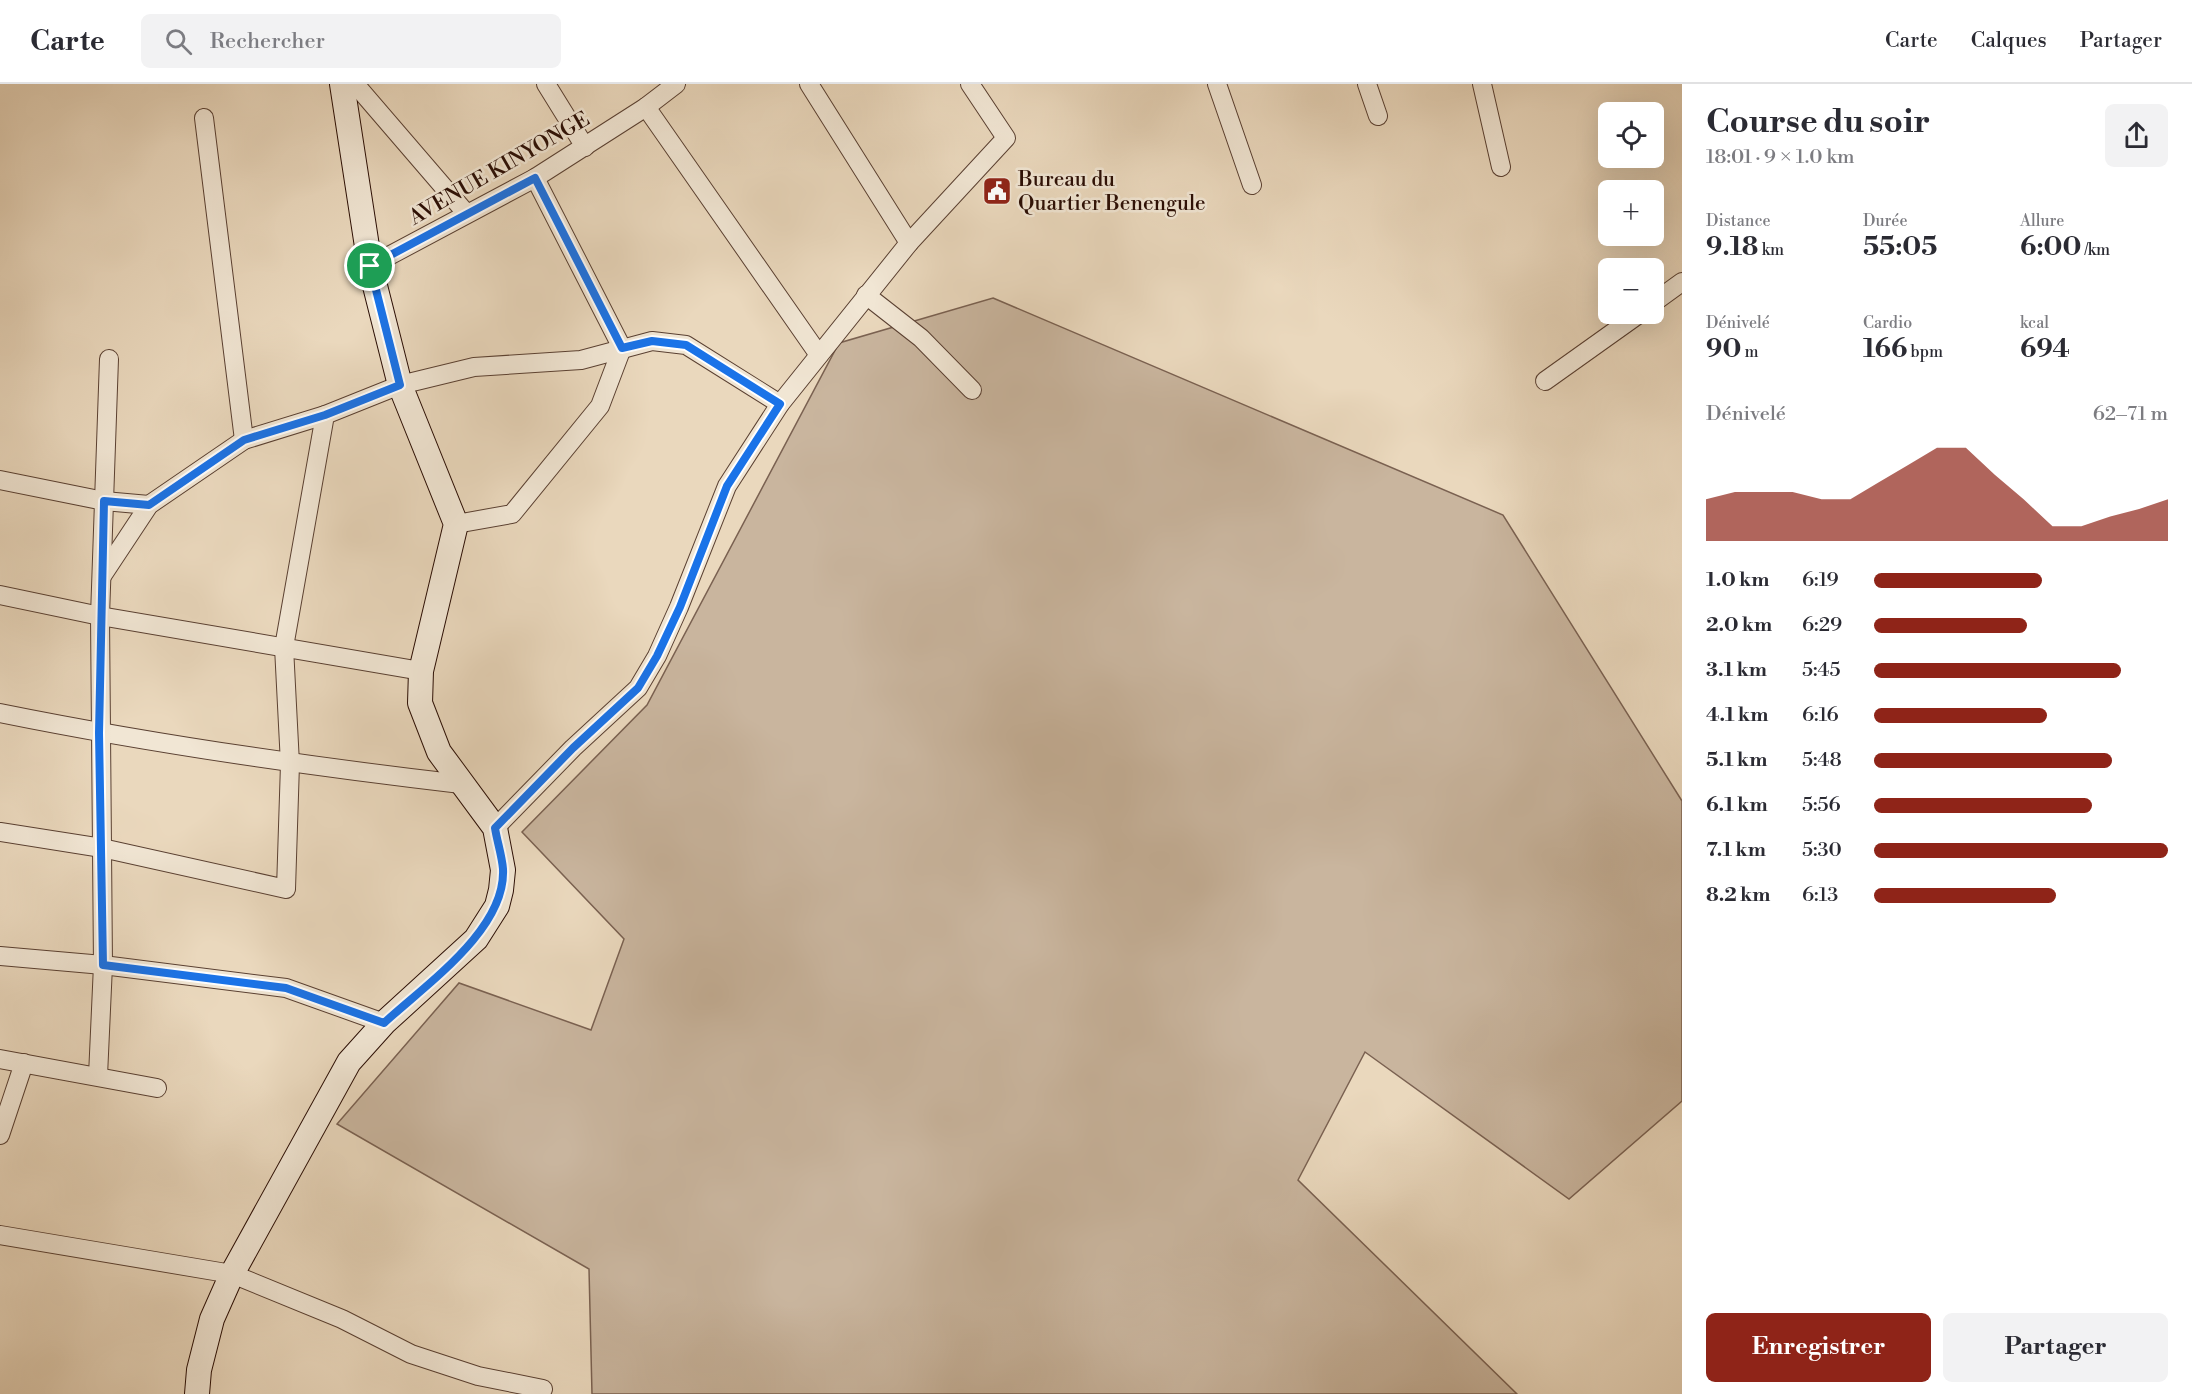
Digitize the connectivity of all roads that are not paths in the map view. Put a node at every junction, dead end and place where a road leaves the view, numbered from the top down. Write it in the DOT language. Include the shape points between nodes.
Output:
graph roads {
  1 [pos="342,84"];
  2 [pos="355,84"];
  3 [pos="546,84"];
  4 [pos="676,84"];
  5 [pos="809,84"];
  6 [pos="1216,84"];
  7 [pos="1367,84"];
  8 [pos="1482,84"];
  9 [pos="972,85"];
  10 [pos="646,107"];
  11 [pos="1378,116"];
  12 [pos="204,118"];
  13 [pos="585,147"];
  14 [pos="1501,166"];
  15 [pos="535,178"];
  16 [pos="1252,185"];
  17 [pos="466,213"];
  18 [pos="909,243"];
  19 [pos="370,266"];
  20 [pos="1682,282"];
  21 [pos="866,295"];
  22 [pos="1664,295"];
  23 [pos="1625,324"];
  24 [pos="622,348"];
  25 [pos="819,355"];
  26 [pos="109,359"];
  27 [pos="1545,381"];
  28 [pos="400,385"];
  29 [pos="972,390"];
  30 [pos="780,404"];
  31 [pos="325,415"];
  32 [pos="244,440"];
  33 [pos="0,480"];
  34 [pos="104,501"];
  35 [pos="149,505"];
  36 [pos="456,524"];
  37 [pos="101,577"];
  38 [pos="0,595"];
  39 [pos="100,616"];
  40 [pos="284,647"];
  41 [pos="420,671"];
  42 [pos="0,713"];
  43 [pos="99,733"];
  44 [pos="290,764"];
  45 [pos="461,784"];
  46 [pos="495,828"];
  47 [pos="0,832"];
  48 [pos="102,848"];
  49 [pos="0,956"];
  50 [pos="103,965"];
  51 [pos="384,1023"];
  52 [pos="0,1059"];
  53 [pos="24,1063"];
  54 [pos="98,1076"];
  55 [pos="158,1088"];
  56 [pos="0,1135"];
  57 [pos="0,1235"];
  58 [pos="232,1274"];
  59 [pos="543,1389"];
  60 [pos="197,1394"];
  1 -- 19 [label="street"];
  2 -- 17 [label="street"];
  3 -- 13 [label="street"];
  4 -- 10 [label="street, AVENUE KINYONGE"];
  5 -- 18 [label="street"];
  6 -- 16 [label="street"];
  7 -- 11 [label="street"];
  8 -- 14 [label="street"];
  9 -- 18 [label="street" via="1006,138"];
  10 -- 13 [label="street, AVENUE KINYONGE"];
  10 -- 25 [label="street"];
  12 -- 32 [label="street"];
  13 -- 15 [label="street, AVENUE KINYONGE"];
  15 -- 17 [label="street, AVENUE KINYONGE"];
  15 -- 24 [label="street"];
  17 -- 19 [label="street, AVENUE KINYONGE"];
  18 -- 21 [label="street"];
  19 -- 28 [label="street"];
  20 -- 22 [label="street"];
  21 -- 25 [label="street"];
  21 -- 29 [label="street" via="921,338"];
  23 -- 27 [label="street"];
  24 -- 28 [label="street" via="581,360 474,367"];
  24 -- 30 [label="street" via="652,341 686,345"];
  24 -- 36 [label="street" via="600,405 512,514"];
  25 -- 30 [label="street"];
  26 -- 34 [label="street"];
  28 -- 31 [label="street"];
  28 -- 36 [label="street"];
  30 -- 46 [label="street" via="727,486 680,607 638,688"];
  31 -- 32 [label="street"];
  31 -- 40 [label="street"];
  32 -- 35 [label="street"];
  33 -- 34 [label="street"];
  34 -- 35 [label="street"];
  34 -- 37 [label="street"];
  35 -- 37 [label="street"];
  36 -- 41 [label="street"];
  37 -- 39 [label="street"];
  38 -- 39 [label="street"];
  39 -- 40 [label="street"];
  39 -- 43 [label="street"];
  40 -- 41 [label="street"];
  40 -- 44 [label="street"];
  41 -- 45 [label="street" via="420,702 439,752"];
  42 -- 43 [label="street"];
  43 -- 44 [label="street"];
  43 -- 48 [label="street"];
  44 -- 45 [label="street"];
  44 -- 48 [label="street" via="286,889"];
  45 -- 46 [label="street"];
  46 -- 51 [label="street" via="503,870 497,906 490,919 476,939"];
  47 -- 48 [label="street"];
  48 -- 50 [label="street"];
  49 -- 50 [label="street"];
  50 -- 51 [label="street" via="286,988"];
  50 -- 54 [label="street"];
  51 -- 58 [label="street" via="349,1062"];
  52 -- 53 [label="street"];
  53 -- 54 [label="street"];
  53 -- 56 [label="street"];
  54 -- 55 [label="street"];
  57 -- 58 [label="street"];
  58 -- 59 [label="street" via="342,1319 411,1354 478,1376"];
  58 -- 60 [label="street" via="212,1319"];
}
